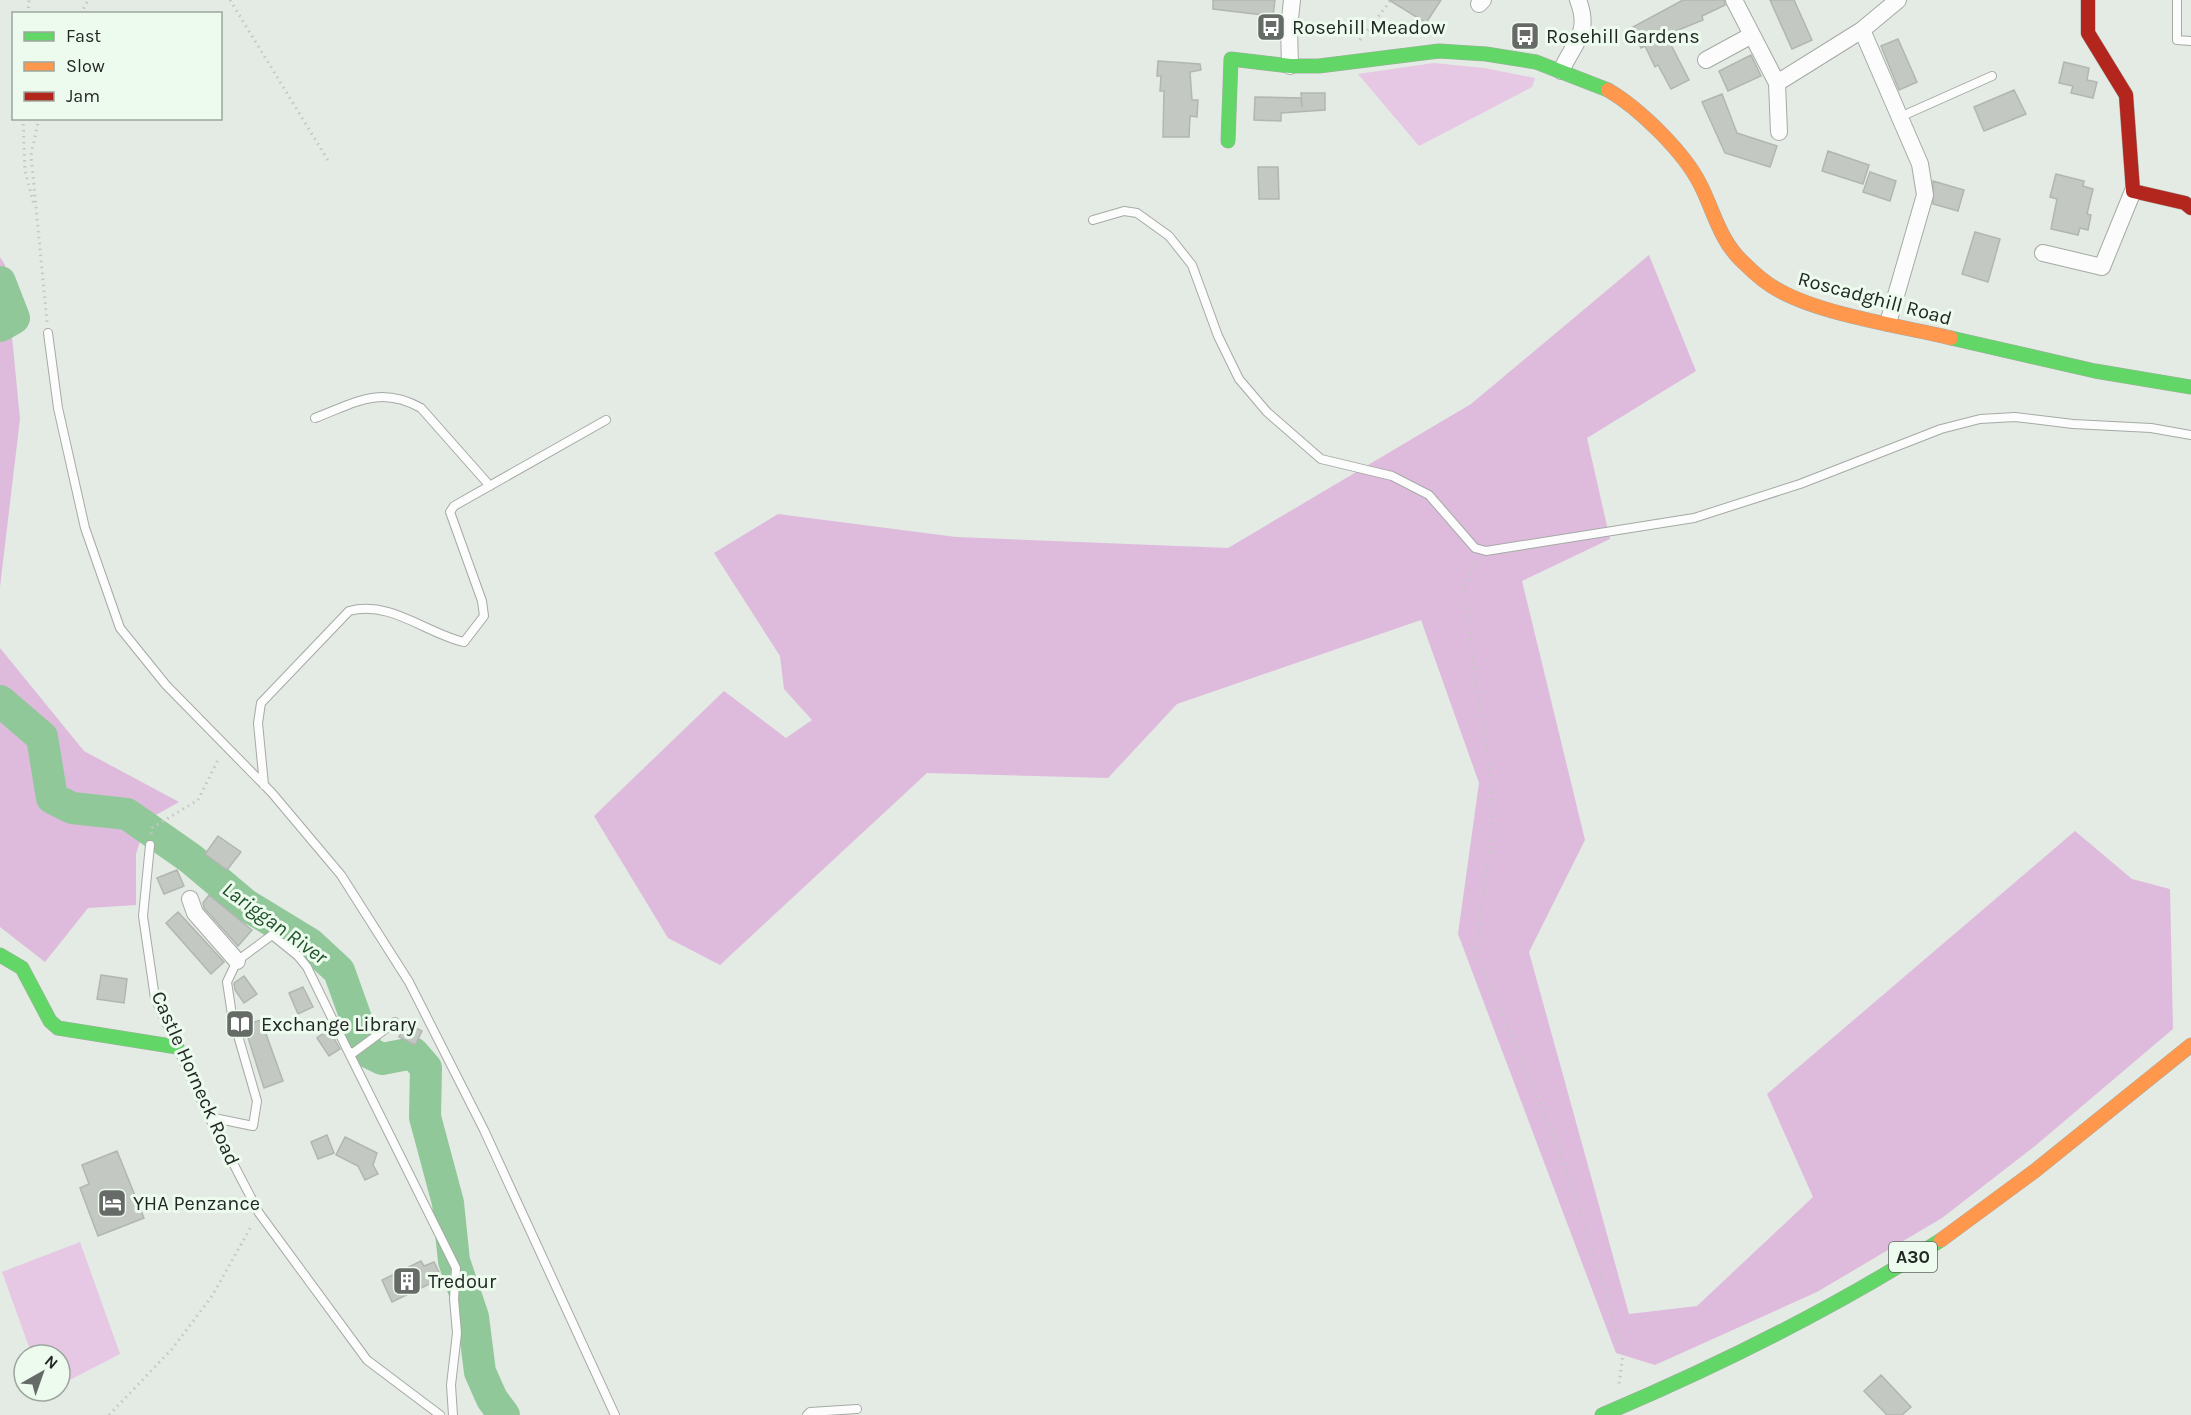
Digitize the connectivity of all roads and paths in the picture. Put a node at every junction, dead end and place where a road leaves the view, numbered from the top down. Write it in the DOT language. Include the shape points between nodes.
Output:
graph roads {
  1 [pos="230,0"];
  2 [pos="1292,0"];
  3 [pos="1391,0"];
  4 [pos="1578,0"];
  5 [pos="1734,0"];
  6 [pos="1898,0"];
  7 [pos="2088,0"];
  8 [pos="2177,0"];
  9 [pos="1862,30"];
  10 [pos="1752,35"];
  11 [pos="2191,41"];
  12 [pos="1706,60"];
  13 [pos="1342,63"];
  14 [pos="1290,66"];
  15 [pos="1561,71"];
  16 [pos="1992,76"];
  17 [pos="1777,84"];
  18 [pos="1900,117"];
  19 [pos="23,120"];
  20 [pos="39,120"];
  21 [pos="1779,132"];
  22 [pos="1228,141"];
  23 [pos="328,162"];
  24 [pos="2133,191"];
  25 [pos="2191,208"];
  26 [pos="37,213"];
  27 [pos="1094,220"];
  28 [pos="2043,254"];
  29 [pos="1888,323"];
  30 [pos="48,333"];
  31 [pos="2191,387"];
  32 [pos="315,418"];
  33 [pos="606,420"];
  34 [pos="2191,435"];
  35 [pos="490,486"];
  36 [pos="1475,548"];
  37 [pos="225,745"];
  38 [pos="264,785"];
  39 [pos="152,828"];
  40 [pos="150,845"];
  41 [pos="190,898"];
  42 [pos="0,955"];
  43 [pos="237,961"];
  44 [pos="395,1022"];
  45 [pos="2191,1045"];
  46 [pos="177,1047"];
  47 [pos="351,1052"];
  48 [pos="209,1117"];
  49 [pos="259,1213"];
  50 [pos="857,1409"];
  51 [pos="1615,1409"];
  52 [pos="109,1415"];
  53 [pos="440,1415"];
  54 [pos="453,1415"];
  55 [pos="615,1415"];
  56 [pos="807,1415"];
  57 [pos="1602,1415"];
  1 -- 23 [label="path"];
  2 -- 14 [label="street"];
  3 -- 13 [label="path"];
  4 -- 15 [label="street" via="1584,30"];
  5 -- 10 [label="street"];
  6 -- 9 [label="street"];
  7 -- 24 [label="main road" via="2088,33 2126,95"];
  8 -- 11 [label="lane" via="2177,40"];
  9 -- 17 [label="street"];
  9 -- 18 [label="street"];
  10 -- 12 [label="street"];
  10 -- 17 [label="street"];
  13 -- 14 [label="main road, Roscadghill Road"];
  13 -- 15 [label="main road, Roscadghill Road" via="1438,51 1536,62"];
  14 -- 22 [label="main road, Roscadghill Road" via="1231,60"];
  15 -- 29 [label="main road, Roscadghill Road" via="1610,91 1645,119 1700,183 1717,226 1742,262 1761,279 1779,291 1822,307"];
  16 -- 18 [label="lane"];
  17 -- 21 [label="street"];
  18 -- 29 [label="street" via="1920,164 1925,195"];
  19 -- 26 [label="path" via="25,171"];
  20 -- 26 [label="path" via="31,155"];
  24 -- 25 [label="main road" via="2185,203"];
  24 -- 28 [label="street" via="2102,267"];
  26 -- 30 [label="path"];
  27 -- 36 [label="lane" via="1124,211 1137,213 1169,236 1192,265 1218,336 1239,379 1266,412 1322,459 1392,476 1429,495"];
  29 -- 31 [label="main road, Roscadghill Road" via="2095,371"];
  30 -- 37 [label="lane" via="58,408 85,528 120,628 166,685"];
  32 -- 35 [label="lane" via="373,396 406,400 421,408"];
  33 -- 35 [label="lane"];
  34 -- 36 [label="lane" via="2015,417 1980,419 1941,429 1800,484 1694,518 1574,539 1486,551"];
  35 -- 38 [label="lane" via="450,512 482,601 483,616 475,631 464,642 442,637 393,611 349,611 261,703 258,723"];
  36 -- 51 [label="path" via="1473,568 1464,591 1490,770 1493,828 1475,952 1553,1134 1597,1263 1623,1354"];
  37 -- 38 [label="lane"];
  37 -- 39 [label="path" via="198,800"];
  38 -- 55 [label="lane" via="341,875 409,982 484,1130"];
  40 -- 46 [label="lane, Castle Horneck Road" via="143,916 155,999"];
  41 -- 43 [label="street" via="195,913"];
  42 -- 46 [label="main road" via="22,968 50,1021 58,1028"];
  43 -- 47 [label="lane" via="272,935 284,944 307,967"];
  43 -- 48 [label="lane" via="227,982 231,1015 257,1101 253,1126"];
  44 -- 47 [label="lane"];
  45 -- 51 [label="main road, A30" via="2066,1147 1941,1240 1774,1336"];
  46 -- 48 [label="lane, Castle Horneck Road"];
  47 -- 54 [label="lane" via="456,1268"];
  48 -- 49 [label="lane, Castle Horneck Road"];
  49 -- 52 [label="path" via="212,1296 172,1349"];
  49 -- 53 [label="lane, Castle Horneck Road" via="367,1360"];
  50 -- 56 [label="lane"];
  51 -- 57 [label="main road, A30"];
}
